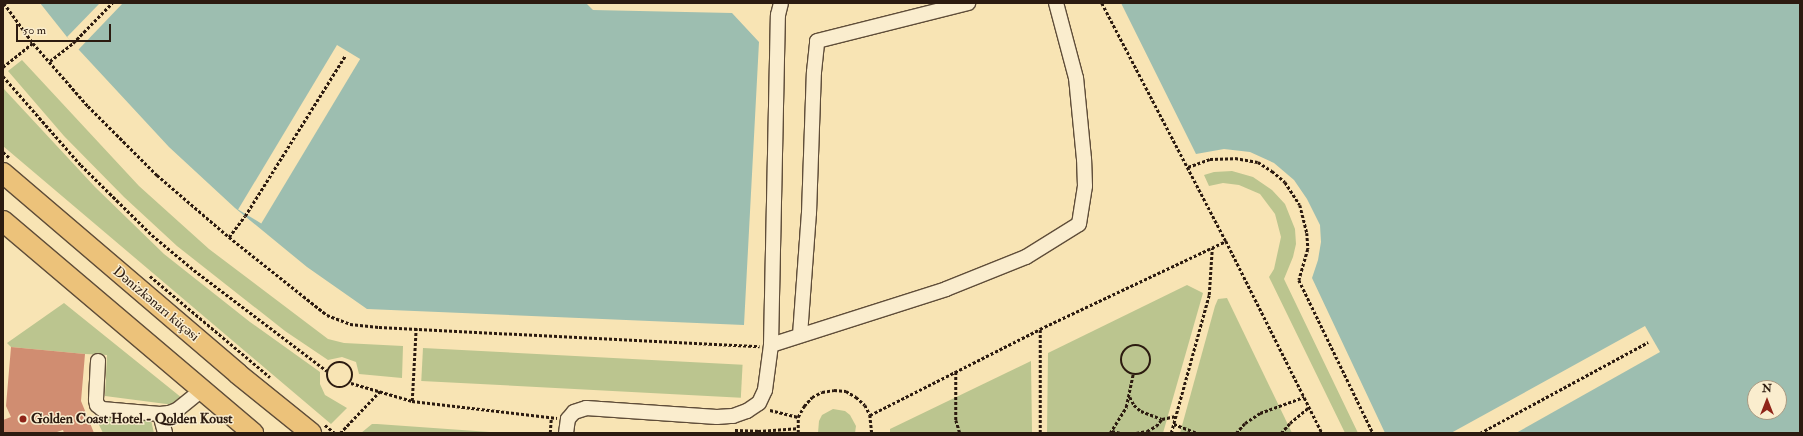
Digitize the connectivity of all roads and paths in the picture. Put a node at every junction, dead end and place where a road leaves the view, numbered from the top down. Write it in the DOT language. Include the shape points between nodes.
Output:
graph roads {
  1 [pos="5,3"];
  2 [pos="112,3"];
  3 [pos="781,3"];
  4 [pos="968,3"];
  5 [pos="1056,3"];
  6 [pos="1102,3"];
  7 [pos="33,43"];
  8 [pos="345,56"];
  9 [pos="50,61"];
  10 [pos="3,67"];
  11 [pos="3,76"];
  12 [pos="1188,167"];
  13 [pos="3,173"];
  14 [pos="3,221"];
  15 [pos="229,237"];
  16 [pos="1226,241"];
  17 [pos="1212,248"];
  18 [pos="416,328"];
  19 [pos="1040,330"];
  20 [pos="800,335"];
  21 [pos="1648,342"];
  22 [pos="771,346"];
  23 [pos="98,361"];
  24 [pos="327,371"];
  25 [pos="956,372"];
  26 [pos="1133,374"];
  27 [pos="351,383"];
  28 [pos="202,390"];
  29 [pos="380,392"];
  30 [pos="1130,397"];
  31 [pos="1304,397"];
  32 [pos="759,404"];
  33 [pos="1309,407"];
  34 [pos="160,414"];
  35 [pos="870,415"];
  36 [pos="798,416"];
  37 [pos="1176,416"];
  38 [pos="551,418"];
  39 [pos="1162,419"];
  40 [pos="1174,424"];
  41 [pos="1111,432"];
  42 [pos="165,433"];
  43 [pos="253,433"];
  44 [pos="311,433"];
  45 [pos="340,433"];
  46 [pos="550,433"];
  47 [pos="566,433"];
  48 [pos="798,433"];
  49 [pos="872,433"];
  50 [pos="960,433"];
  51 [pos="1040,433"];
  52 [pos="1121,433"];
  53 [pos="1136,433"];
  54 [pos="1171,433"];
  55 [pos="1198,433"];
  56 [pos="1236,433"];
  57 [pos="1281,433"];
  58 [pos="1322,433"];
  59 [pos="1373,433"];
  60 [pos="1480,433"];
  1 -- 7 [label="path"];
  2 -- 9 [label="path" via="73,43"];
  3 -- 22 [label="lane" via="778,15"];
  4 -- 20 [label="lane" via="817,41"];
  5 -- 20 [label="lane" via="1076,78 1085,186 1079,224 1026,257 953,286"];
  6 -- 12 [label="path"];
  7 -- 9 [label="path"];
  7 -- 10 [label="path"];
  8 -- 15 [label="path" via="245,216"];
  9 -- 15 [label="path" via="88,106 157,175"];
  11 -- 24 [label="path" via="81,165 152,235"];
  12 -- 16 [label="path"];
  12 -- 59 [label="path" via="1210,159 1234,158 1258,162 1285,182 1300,205 1307,233 1308,249 1299,280"];
  13 -- 44 [label="highway, Dənizkənarı küçəsi"];
  14 -- 28 [label="highway"];
  15 -- 18 [label="path" via="327,315 350,324"];
  16 -- 17 [label="path"];
  16 -- 31 [label="path"];
  17 -- 19 [label="path"];
  17 -- 37 [label="path" via="1210,295"];
  18 -- 22 [label="path"];
  18 -- 29 [label="path" via="412,401"];
  19 -- 25 [label="path"];
  19 -- 51 [label="path"];
  20 -- 22 [label="lane"];
  21 -- 60 [label="path"];
  22 -- 32 [label="lane" via="765,390"];
  23 -- 34 [label="lane" via="97,405 102,409"];
  24 -- 27 [label="path" via="329,383 336,388 344,388"];
  24 -- 27 [label="path" via="337,362 346,364 352,370"];
  25 -- 35 [label="path"];
  25 -- 50 [label="path" via="956,420"];
  26 -- 26 [label="path" via="1138,375 1147,370 1151,361 1148,351 1139,346 1129,347 1121,359 1124,369"];
  26 -- 30 [label="path"];
  27 -- 29 [label="path"];
  28 -- 34 [label="lane" via="177,410"];
  28 -- 43 [label="highway"];
  29 -- 45 [label="path"];
  30 -- 39 [label="path" via="1141,411"];
  30 -- 41 [label="path"];
  31 -- 33 [label="path"];
  31 -- 56 [label="path" via="1260,412"];
  32 -- 36 [label="path" via="763,409"];
  32 -- 47 [label="lane" via="733,416 586,408 574,412 568,419"];
  33 -- 57 [label="path"];
  33 -- 58 [label="path"];
  34 -- 42 [label="lane"];
  35 -- 36 [label="path" via="856,396 846,391 834,390 812,397"];
  35 -- 49 [label="path"];
  36 -- 48 [label="path"];
  37 -- 39 [label="path"];
  37 -- 40 [label="path"];
  38 -- 46 [label="path"];
  39 -- 53 [label="path" via="1151,428"];
  40 -- 54 [label="path"];
  40 -- 55 [label="path"];
  41 -- 52 [label="path"];
}
